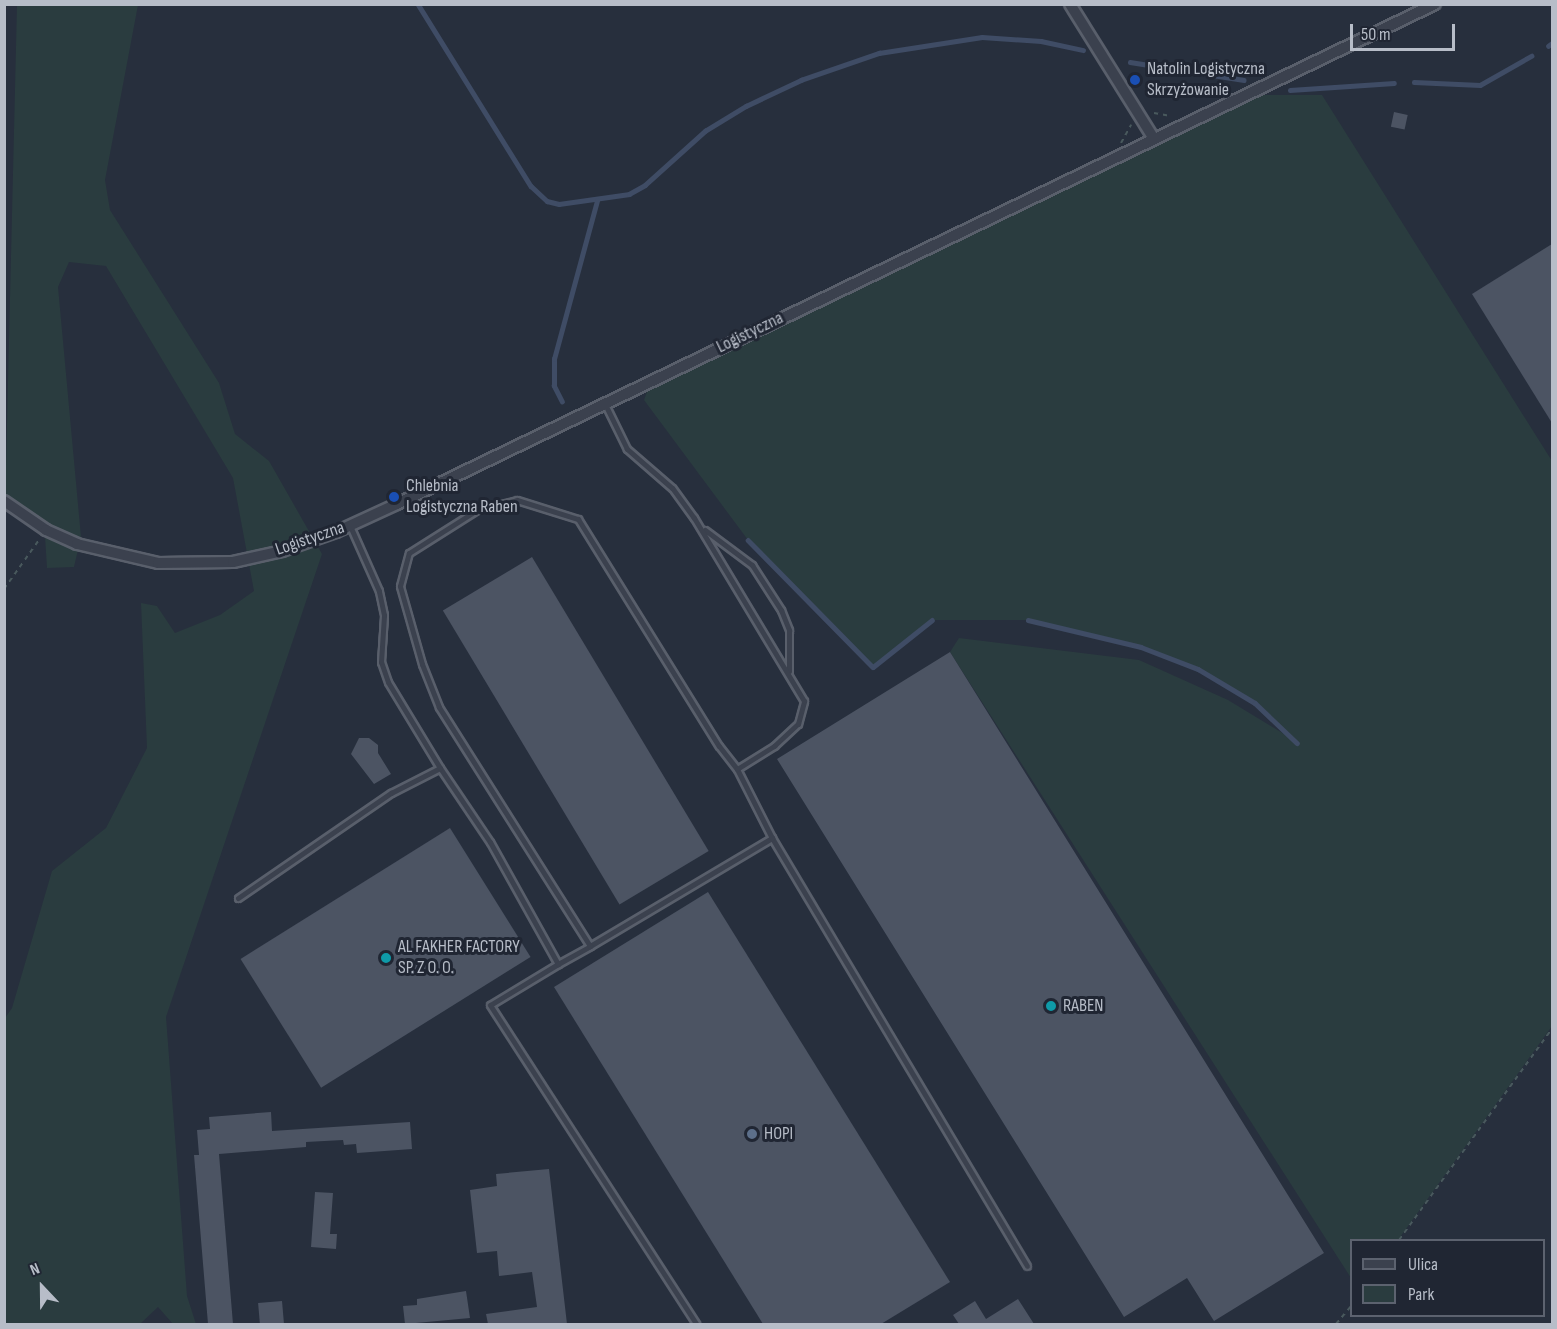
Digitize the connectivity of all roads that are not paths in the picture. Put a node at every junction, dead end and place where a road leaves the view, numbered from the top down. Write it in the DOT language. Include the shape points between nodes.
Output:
graph roads {
  1 [pos="1070,4"];
  2 [pos="1435,4"];
  3 [pos="1154,140"];
  4 [pos="605,403"];
  5 [pos="4,501"];
  6 [pos="694,518"];
  7 [pos="350,526"];
  8 [pos="789,671"];
  9 [pos="440,768"];
  10 [pos="737,769"];
  11 [pos="772,838"];
  12 [pos="238,898"];
  13 [pos="590,946"];
  14 [pos="558,964"];
  15 [pos="1027,1266"];
  16 [pos="696,1324"];
  1 -- 3 [label="street"];
  2 -- 3 [label="street, Logistyczna"];
  3 -- 4 [label="street, Logistyczna"];
  4 -- 6 [label="lane" via="627,448 672,488"];
  4 -- 7 [label="street, Logistyczna"];
  5 -- 7 [label="street, Logistyczna" via="46,530 115,555 196,565 282,551"];
  6 -- 8 [label="lane"];
  6 -- 8 [label="lane" via="708,534 752,565 781,610 789,630"];
  7 -- 9 [label="lane" via="379,591 384,615 381,662 388,682"];
  8 -- 10 [label="lane" via="804,701 798,724 774,746"];
  9 -- 12 [label="lane" via="391,793"];
  9 -- 14 [label="lane" via="490,842"];
  10 -- 11 [label="lane"];
  10 -- 13 [label="lane" via="578,519 517,500 477,510 409,553 400,586 439,707"];
  11 -- 13 [label="lane"];
  11 -- 15 [label="lane"];
  13 -- 14 [label="lane"];
  14 -- 16 [label="lane" via="490,1005"];
}
